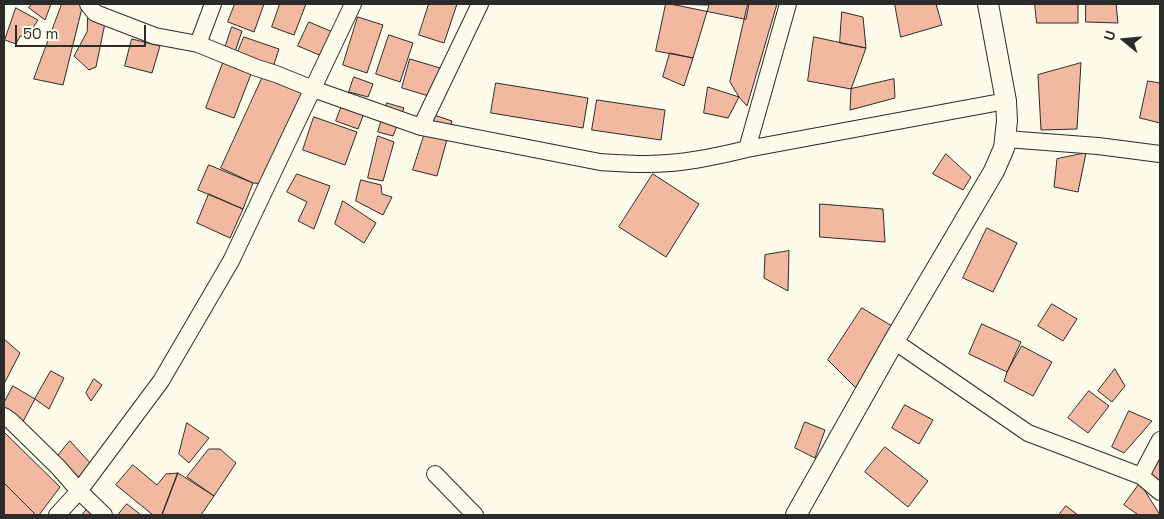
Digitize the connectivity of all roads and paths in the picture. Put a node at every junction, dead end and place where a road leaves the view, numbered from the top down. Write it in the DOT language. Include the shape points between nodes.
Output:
graph roads {
  1 [pos="88,4"];
  2 [pos="213,4"];
  3 [pos="353,4"];
  4 [pos="480,4"];
  5 [pos="788,4"];
  6 [pos="988,4"];
  7 [pos="198,44"];
  8 [pos="312,89"];
  9 [pos="1006,101"];
  10 [pos="421,127"];
  11 [pos="1006,139"];
  12 [pos="747,149"];
  13 [pos="1160,154"];
  14 [pos="894,341"];
  15 [pos="4,416"];
  16 [pos="1160,440"];
  17 [pos="435,474"];
  18 [pos="1141,476"];
  19 [pos="79,491"];
  20 [pos="1160,492"];
  21 [pos="57,515"];
  22 [pos="104,515"];
  23 [pos="475,515"];
  24 [pos="796,515"];
  1 -- 7 [label="street" via="95,14 155,36"];
  2 -- 7 [label="street"];
  3 -- 8 [label="street"];
  4 -- 10 [label="street"];
  5 -- 12 [label="street"];
  6 -- 9 [label="street"];
  7 -- 8 [label="street"];
  8 -- 10 [label="street"];
  8 -- 19 [label="street" via="231,261 161,381"];
  9 -- 11 [label="street"];
  9 -- 12 [label="street"];
  10 -- 12 [label="street" via="600,162 629,164 680,162"];
  11 -- 13 [label="street"];
  11 -- 14 [label="street" via="994,171"];
  14 -- 18 [label="street" via="1028,433"];
  14 -- 24 [label="street"];
  15 -- 19 [label="street"];
  16 -- 18 [label="street"];
  17 -- 23 [label="street"];
  18 -- 20 [label="street"];
  19 -- 21 [label="street"];
  19 -- 22 [label="street"];
}
